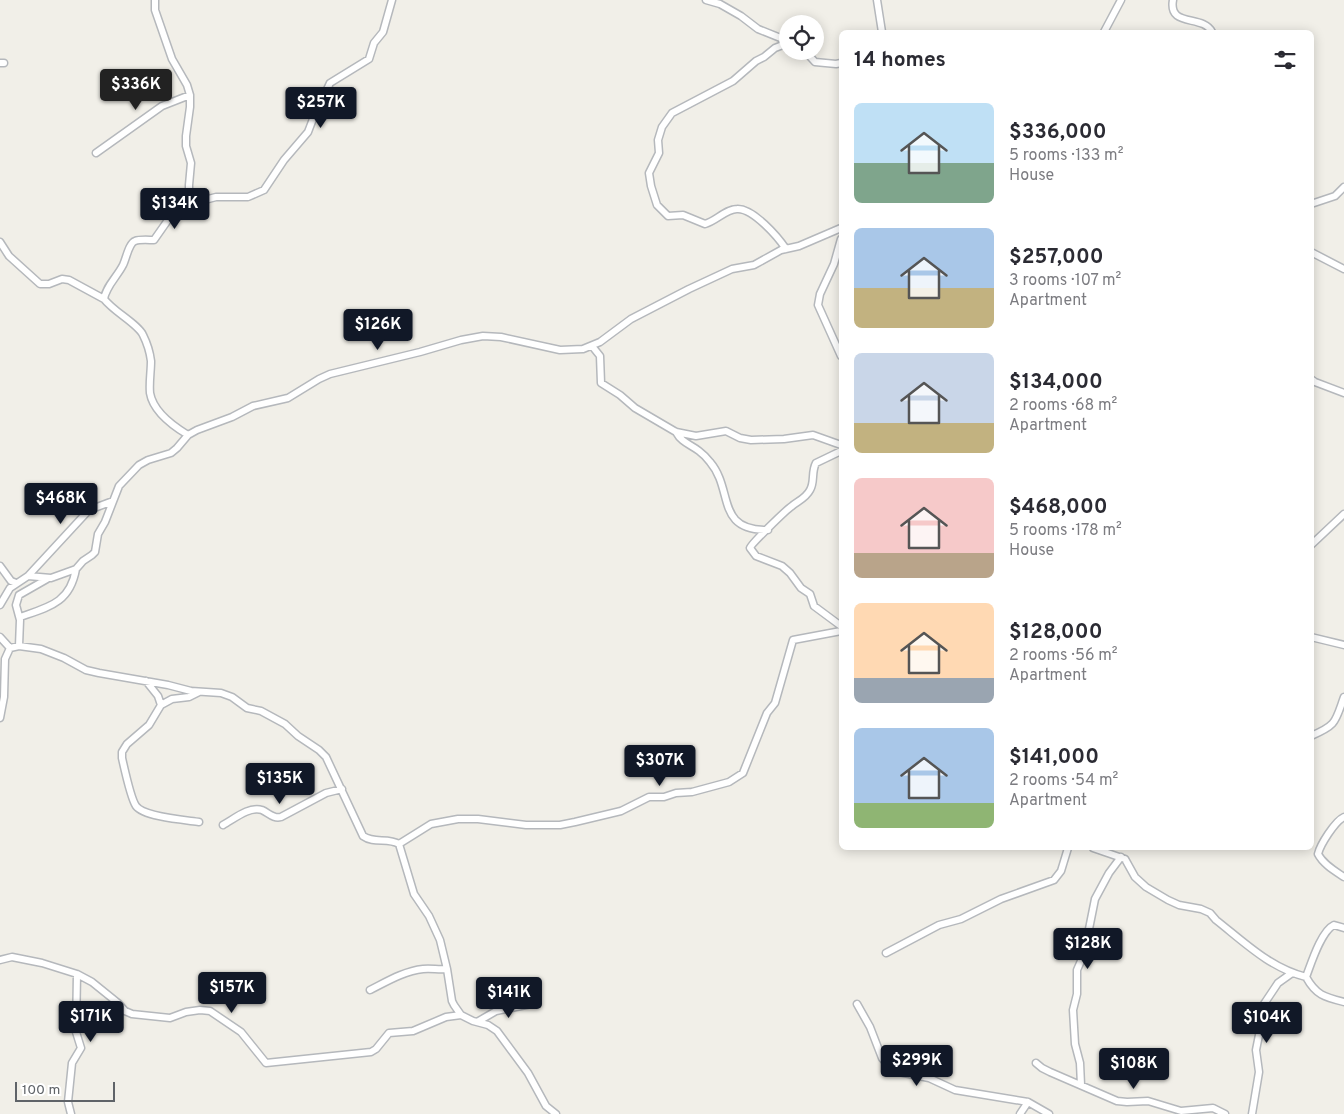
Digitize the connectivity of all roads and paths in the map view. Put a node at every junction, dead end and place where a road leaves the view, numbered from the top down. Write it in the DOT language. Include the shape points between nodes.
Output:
graph roads {
  1 [pos="155,0"];
  2 [pos="392,0"];
  3 [pos="706,0"];
  4 [pos="877,0"];
  5 [pos="1121,0"];
  6 [pos="1173,0"];
  7 [pos="882,30"];
  8 [pos="1105,30"];
  9 [pos="1211,30"];
  10 [pos="779,38"];
  11 [pos="779,46"];
  12 [pos="813,60"];
  13 [pos="839,63"];
  14 [pos="190,95"];
  15 [pos="96,153"];
  16 [pos="1344,187"];
  17 [pos="197,202"];
  18 [pos="1314,203"];
  19 [pos="839,229"];
  20 [pos="0,242"];
  21 [pos="839,246"];
  22 [pos="786,249"];
  23 [pos="1314,254"];
  24 [pos="1344,269"];
  25 [pos="104,299"];
  26 [pos="592,346"];
  27 [pos="839,352"];
  28 [pos="1314,383"];
  29 [pos="1344,393"];
  30 [pos="676,432"];
  31 [pos="188,435"];
  32 [pos="839,444"];
  33 [pos="839,452"];
  34 [pos="113,501"];
  35 [pos="1344,514"];
  36 [pos="768,530"];
  37 [pos="1314,542"];
  38 [pos="0,566"];
  39 [pos="76,569"];
  40 [pos="28,576"];
  41 [pos="47,579"];
  42 [pos="16,583"];
  43 [pos="0,605"];
  44 [pos="20,617"];
  45 [pos="839,625"];
  46 [pos="839,631"];
  47 [pos="0,637"];
  48 [pos="1314,638"];
  49 [pos="1344,645"];
  50 [pos="18,646"];
  51 [pos="10,648"];
  52 [pos="146,681"];
  53 [pos="199,692"];
  54 [pos="1344,697"];
  55 [pos="161,705"];
  56 [pos="0,718"];
  57 [pos="1314,735"];
  58 [pos="342,789"];
  59 [pos="1344,818"];
  60 [pos="199,822"];
  61 [pos="224,825"];
  62 [pos="399,844"];
  63 [pos="1067,850"];
  64 [pos="1099,850"];
  65 [pos="1112,850"];
  66 [pos="1118,856"];
  67 [pos="1344,877"];
  68 [pos="1344,928"];
  69 [pos="886,953"];
  70 [pos="0,960"];
  71 [pos="447,969"];
  72 [pos="1292,973"];
  73 [pos="77,974"];
  74 [pos="1306,977"];
  75 [pos="370,990"];
  76 [pos="1344,1002"];
  77 [pos="536,1003"];
  78 [pos="857,1004"];
  79 [pos="461,1015"];
  80 [pos="478,1022"];
  81 [pos="1036,1063"];
  82 [pos="1081,1085"];
  83 [pos="1028,1102"];
  84 [pos="71,1114"];
  85 [pos="556,1114"];
  86 [pos="1020,1114"];
  87 [pos="1049,1114"];
  88 [pos="1225,1114"];
  89 [pos="1252,1114"];
  1 -- 14 [label="street" via="155,10 172,59"];
  2 -- 17 [label="street" via="383,32 374,43 369,59 330,83 308,132 264,190 248,197 216,197"];
  3 -- 10 [label="street" via="720,4 758,29"];
  4 -- 7 [label="street"];
  5 -- 8 [label="street"];
  6 -- 9 [label="street" via="1179,17"];
  11 -- 22 [label="street" via="733,81 672,113 659,134 659,153 649,173 657,205 668,216 683,215 705,224 738,209 753,215 777,236"];
  12 -- 13 [label="street"];
  14 -- 15 [label="street" via="162,106"];
  14 -- 17 [label="street" via="186,146 191,163 189,190"];
  16 -- 18 [label="street" via="1335,196"];
  17 -- 25 [label="street" via="168,220 154,240 132,243"];
  19 -- 22 [label="street"];
  20 -- 25 [label="street" via="9,256 40,284 70,280"];
  21 -- 27 [label="street" via="818,306"];
  22 -- 26 [label="street" via="754,265 732,269 688,289"];
  23 -- 24 [label="street"];
  25 -- 31 [label="street" via="141,331 151,361 150,393 153,400 167,420"];
  26 -- 30 [label="street" via="600,356 601,383"];
  26 -- 31 [label="street" via="560,350 501,337 462,340 330,374 288,398 253,406"];
  28 -- 29 [label="street"];
  30 -- 32 [label="street" via="696,436 726,431 751,440 813,434"];
  30 -- 36 [label="street" via="685,444 699,450 716,471 726,504 740,526"];
  31 -- 34 [label="street" via="171,453 148,460 131,471 118,486"];
  33 -- 36 [label="street" via="816,463 810,490"];
  34 -- 39 [label="street" via="98,534 95,552"];
  34 -- 40 [label="street" via="89,510"];
  35 -- 37 [label="street"];
  36 -- 45 [label="street" via="751,545 753,555 782,566 810,594 814,606"];
  38 -- 42 [label="street"];
  39 -- 41 [label="street"];
  39 -- 44 [label="street" via="71,588 60,600"];
  40 -- 41 [label="street"];
  40 -- 42 [label="street"];
  41 -- 44 [label="street" via="19,594 16,605"];
  42 -- 43 [label="street"];
  44 -- 50 [label="street"];
  46 -- 62 [label="street" via="793,640 775,704 767,713 743,773 736,778 692,792 664,798 648,797 614,814 560,825 469,819 439,822"];
  47 -- 51 [label="street"];
  48 -- 49 [label="street"];
  50 -- 51 [label="street"];
  50 -- 52 [label="street" via="53,653 86,670"];
  51 -- 56 [label="street" via="5,660"];
  52 -- 53 [label="street"];
  52 -- 55 [label="street"];
  53 -- 55 [label="street"];
  53 -- 58 [label="street" via="232,697 247,708 261,711 285,724 326,757"];
  54 -- 57 [label="street" via="1338,716 1330,727"];
  55 -- 60 [label="street" via="149,725 122,752 134,800 145,813"];
  58 -- 61 [label="street" via="326,793 281,817 254,810"];
  58 -- 62 [label="street" via="363,836"];
  59 -- 67 [label="street" via="1333,826 1318,854"];
  62 -- 71 [label="street" via="414,894 429,916"];
  63 -- 69 [label="street" via="1054,880 939,925"];
  64 -- 66 [label="street"];
  65 -- 66 [label="street"];
  66 -- 72 [label="street" via="1128,863 1135,877 1146,887 1168,900 1210,913 1270,961"];
  66 -- 82 [label="street" via="1095,899 1084,954 1077,970 1073,1010"];
  68 -- 74 [label="street" via="1329,928"];
  70 -- 73 [label="street" via="12,957"];
  71 -- 75 [label="street" via="414,970"];
  71 -- 79 [label="street" via="452,1001"];
  72 -- 74 [label="street"];
  72 -- 89 [label="street" via="1278,983 1260,1012 1256,1050 1259,1072"];
  73 -- 79 [label="street" via="92,982 127,1013 170,1018 200,1010 214,1013 241,1032 266,1063 368,1053 376,1049 389,1033 413,1031 446,1017"];
  73 -- 84 [label="street" via="76,1032 81,1048 72,1063 68,1102"];
  74 -- 76 [label="street" via="1311,987 1322,996"];
  77 -- 80 [label="street" via="496,1011"];
  78 -- 83 [label="street" via="882,1058 899,1072 929,1078 955,1090"];
  79 -- 80 [label="street"];
  80 -- 85 [label="street" via="494,1028 504,1038 546,1106"];
  81 -- 82 [label="street"];
  82 -- 88 [label="street" via="1117,1101 1148,1101 1180,1111 1213,1108"];
  83 -- 86 [label="street"];
  83 -- 87 [label="street"];
}
